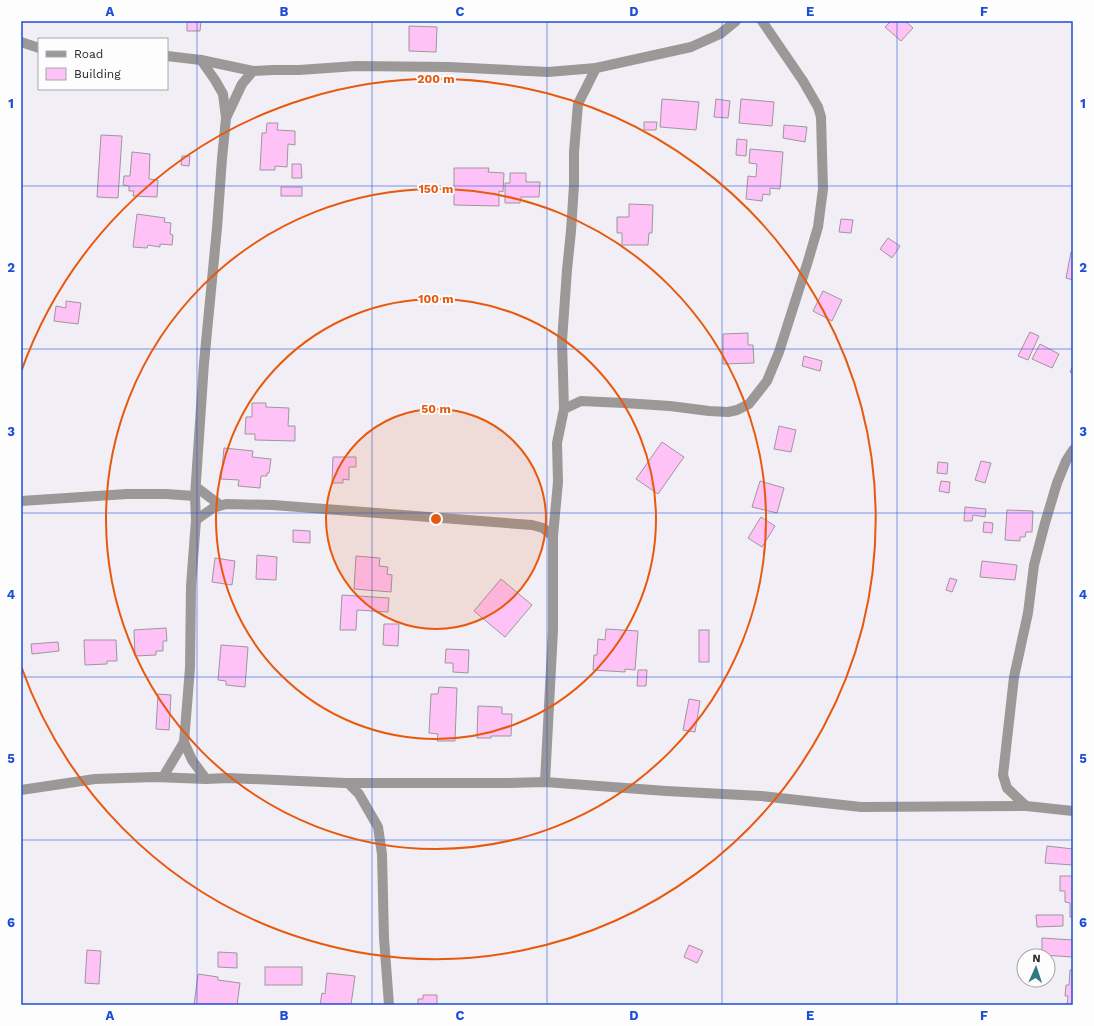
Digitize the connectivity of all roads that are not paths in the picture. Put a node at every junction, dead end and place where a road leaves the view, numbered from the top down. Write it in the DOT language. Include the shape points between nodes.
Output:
graph roads {
  1 [pos="736,21"];
  2 [pos="762,21"];
  3 [pos="21,42"];
  4 [pos="38,48"];
  5 [pos="168,56"];
  6 [pos="201,60"];
  7 [pos="596,68"];
  8 [pos="253,71"];
  9 [pos="226,118"];
  10 [pos="564,409"];
  11 [pos="1073,450"];
  12 [pos="195,492"];
  13 [pos="21,501"];
  14 [pos="220,506"];
  15 [pos="196,520"];
  16 [pos="552,536"];
  17 [pos="184,742"];
  18 [pos="163,777"];
  19 [pos="206,779"];
  20 [pos="545,782"];
  21 [pos="348,783"];
  22 [pos="21,790"];
  23 [pos="1026,806"];
  24 [pos="1073,811"];
  25 [pos="389,1005"];
  1 -- 7 [label="street" via="720,34 691,47"];
  2 -- 10 [label="street" via="818,107 821,117 823,189 818,227 779,352 767,381 749,404 728,412 624,402 581,401"];
  3 -- 4 [label="street"];
  5 -- 6 [label="street"];
  6 -- 8 [label="street"];
  6 -- 9 [label="street" via="222,94"];
  7 -- 8 [label="street" via="548,72 356,66"];
  7 -- 10 [label="street" via="578,104 562,341"];
  8 -- 9 [label="street" via="242,84"];
  9 -- 12 [label="street"];
  10 -- 16 [label="street" via="557,443 558,482"];
  11 -- 23 [label="street" via="1057,483 1034,565 1028,613 1014,677 1003,775 1007,788"];
  12 -- 13 [label="street"];
  12 -- 14 [label="street"];
  12 -- 15 [label="street"];
  14 -- 15 [label="street"];
  14 -- 16 [label="street" via="273,505 532,526 543,528"];
  15 -- 17 [label="street"];
  16 -- 20 [label="street" via="553,630"];
  17 -- 18 [label="street"];
  17 -- 19 [label="street" via="192,760"];
  18 -- 19 [label="street"];
  18 -- 22 [label="street" via="96,779"];
  19 -- 21 [label="street"];
  20 -- 21 [label="street"];
  20 -- 23 [label="street" via="761,796 861,807"];
  21 -- 25 [label="street" via="359,794 378,827 382,854"];
  23 -- 24 [label="street"];
}
